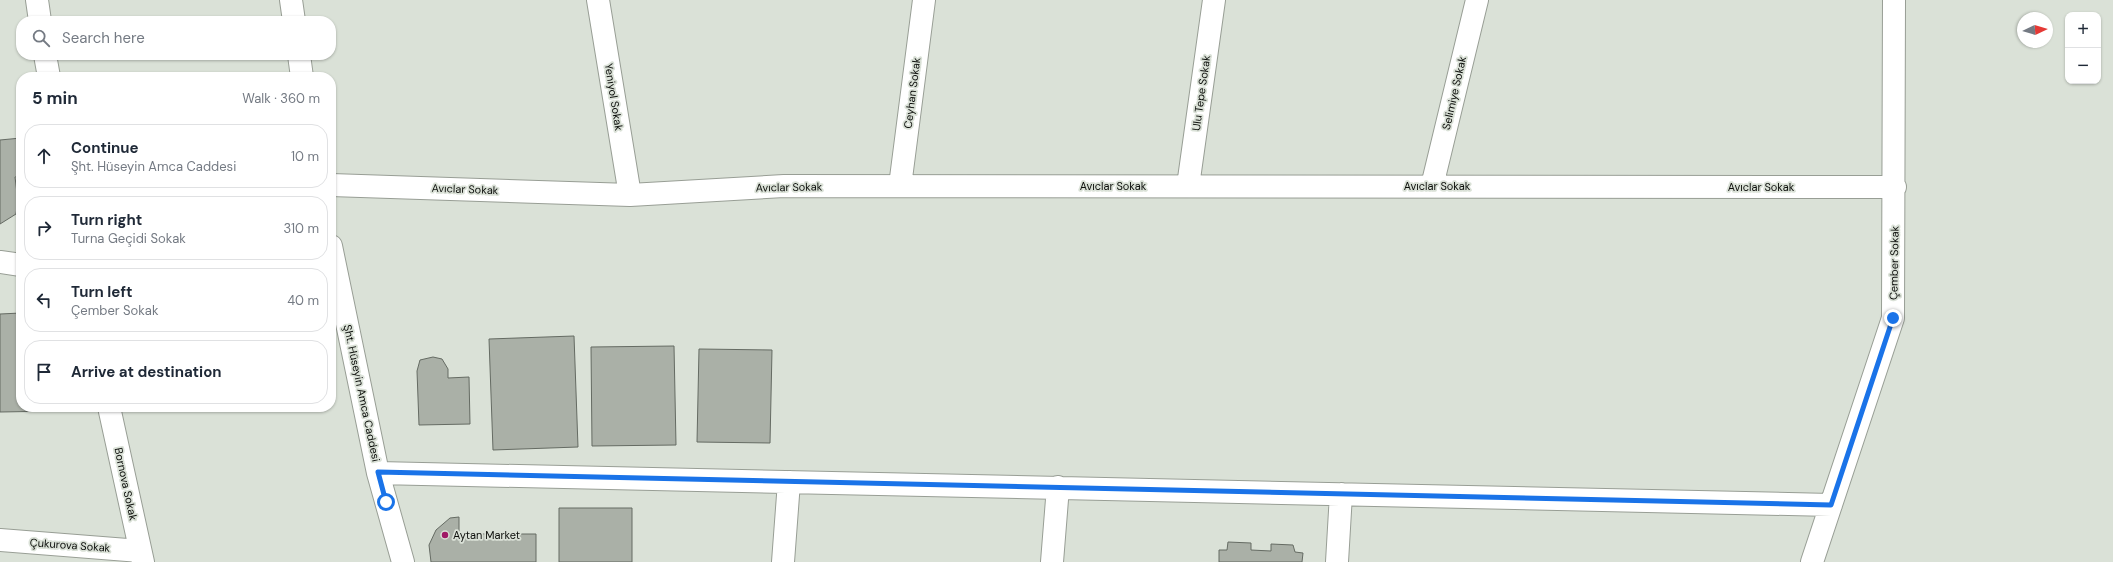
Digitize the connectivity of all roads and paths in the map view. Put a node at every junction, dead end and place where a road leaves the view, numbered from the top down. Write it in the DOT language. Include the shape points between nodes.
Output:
graph roads {
  1 [pos="37,0"];
  2 [pos="291,0"];
  3 [pos="598,0"];
  4 [pos="924,0"];
  5 [pos="1214,0"];
  6 [pos="1477,0"];
  7 [pos="1894,0"];
  8 [pos="39,16"];
  9 [pos="293,16"];
  10 [pos="46,60"];
  11 [pos="300,60"];
  12 [pos="48,72"];
  13 [pos="301,72"];
  14 [pos="336,185"];
  15 [pos="900,186"];
  16 [pos="1188,186"];
  17 [pos="1432,186"];
  18 [pos="1895,187"];
  19 [pos="630,195"];
  20 [pos="0,262"];
  21 [pos="16,264"];
  22 [pos="336,270"];
  23 [pos="109,412"];
  24 [pos="378,472"];
  25 [pos="789,482"];
  26 [pos="1058,488"];
  27 [pos="1341,494"];
  28 [pos="1831,505"];
  29 [pos="0,540"];
  30 [pos="142,556"];
  31 [pos="403,562"];
  32 [pos="783,562"];
  33 [pos="1052,562"];
  34 [pos="1337,562"];
  35 [pos="1812,562"];
  1 -- 8 [label="street"];
  2 -- 9 [label="street"];
  3 -- 19 [label="street, Yeniyol Sokak"];
  4 -- 15 [label="street, Ceyhan Sokak"];
  5 -- 16 [label="street, Ulu Tepe Sokak"];
  6 -- 17 [label="street, Selimiye Sokak"];
  7 -- 18 [label="street, Çember Sokak"];
  10 -- 12 [label="street"];
  11 -- 13 [label="street"];
  14 -- 19 [label="street, Avıclar Sokak"];
  15 -- 16 [label="street, Avıclar Sokak"];
  15 -- 19 [label="street, Avıclar Sokak" via="784,186"];
  16 -- 17 [label="street, Avıclar Sokak"];
  17 -- 18 [label="street, Avıclar Sokak"];
  18 -- 28 [label="street, Çember Sokak" via="1893,318"];
  20 -- 21 [label="street"];
  22 -- 24 [label="street, Şht. Hüseyin Amca Caddesi"];
  23 -- 30 [label="street, Bornova Sokak"];
  24 -- 25 [label="street"];
  24 -- 31 [label="street, Şht. Hüseyin Amca Caddesi"];
  25 -- 26 [label="street"];
  25 -- 32 [label="street"];
  26 -- 27 [label="street"];
  26 -- 33 [label="street"];
  27 -- 28 [label="street"];
  27 -- 34 [label="street"];
  28 -- 35 [label="street, Çember Sokak"];
  29 -- 30 [label="street, Çukurova Sokak"];
}
